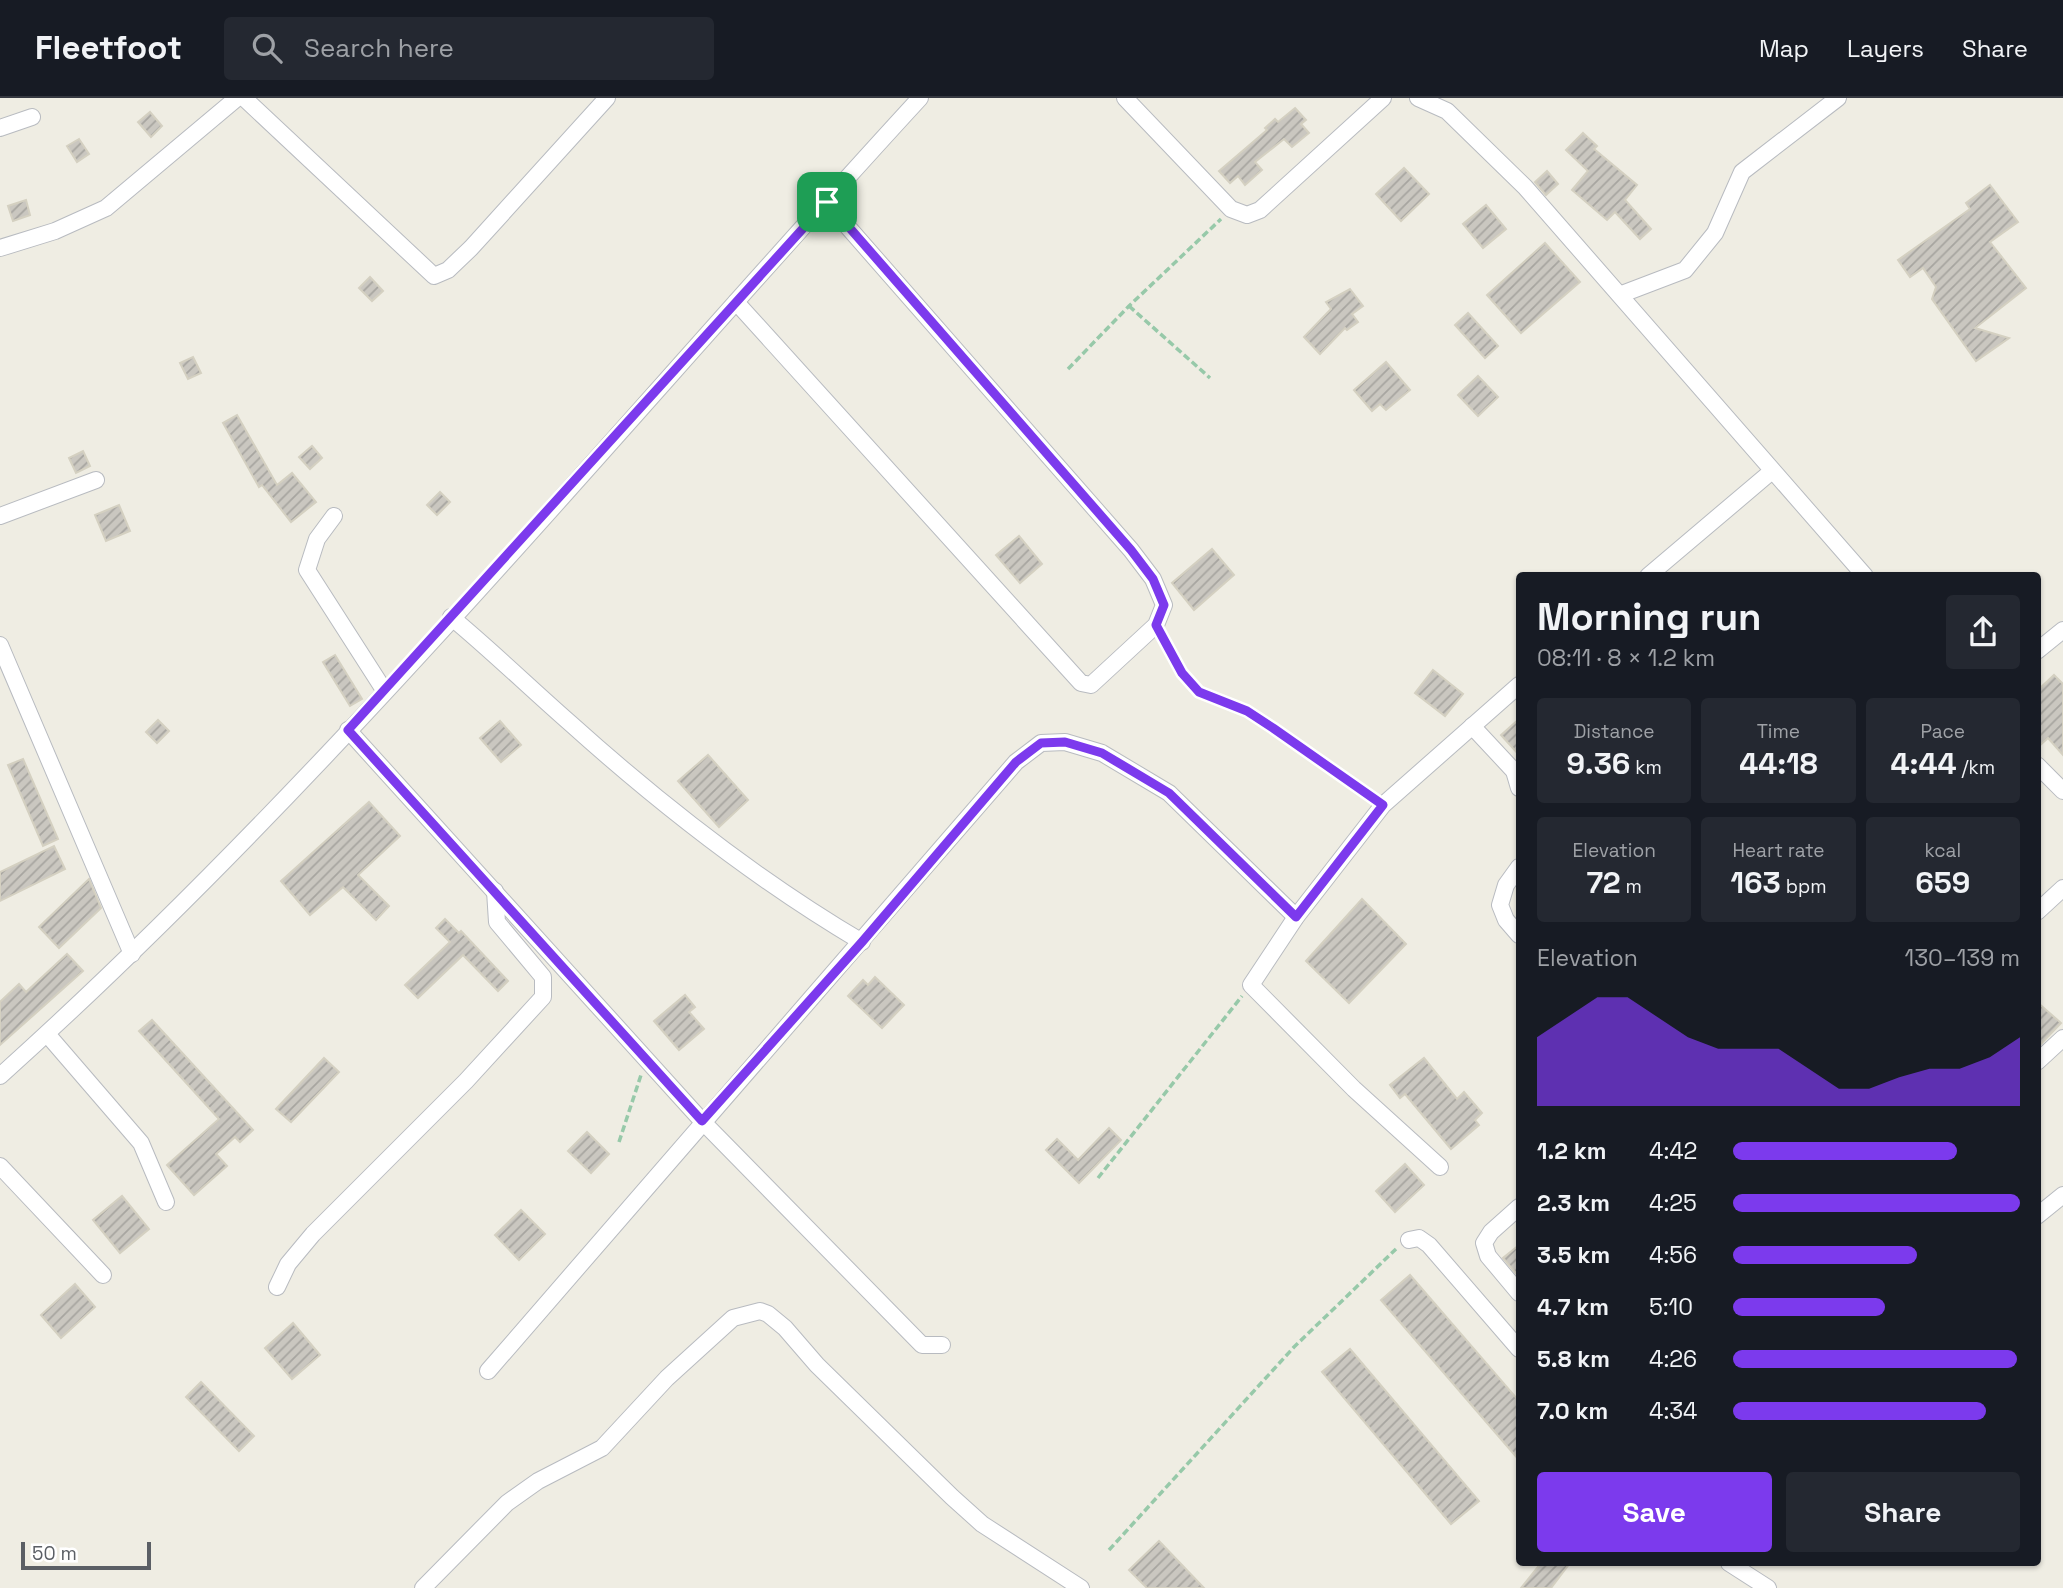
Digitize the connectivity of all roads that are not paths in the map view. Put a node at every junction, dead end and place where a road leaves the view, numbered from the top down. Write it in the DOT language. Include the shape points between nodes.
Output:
graph roads {
  1 [pos="237,98"];
  2 [pos="244,98"];
  3 [pos="607,98"];
  4 [pos="920,98"];
  5 [pos="1125,98"];
  6 [pos="1383,98"];
  7 [pos="1418,98"];
  8 [pos="1838,98"];
  9 [pos="32,117"];
  10 [pos="0,128"];
  11 [pos="827,202"];
  12 [pos="0,248"];
  13 [pos="1622,294"];
  14 [pos="736,302"];
  15 [pos="1772,471"];
  16 [pos="96,480"];
  17 [pos="0,516"];
  18 [pos="334,516"];
  19 [pos="1653,572"];
  20 [pos="1861,572"];
  21 [pos="451,617"];
  22 [pos="2063,630"];
  23 [pos="0,645"];
  24 [pos="2041,648"];
  25 [pos="1516,688"];
  26 [pos="384,690"];
  27 [pos="1472,726"];
  28 [pos="348,730"];
  29 [pos="2041,769"];
  30 [pos="1516,778"];
  31 [pos="2063,791"];
  32 [pos="1516,871"];
  33 [pos="2063,888"];
  34 [pos="495,891"];
  35 [pos="2041,908"];
  36 [pos="1296,917"];
  37 [pos="1516,932"];
  38 [pos="862,942"];
  39 [pos="132,954"];
  40 [pos="47,1034"];
  41 [pos="2063,1038"];
  42 [pos="2041,1058"];
  43 [pos="0,1076"];
  44 [pos="702,1121"];
  45 [pos="0,1166"];
  46 [pos="1440,1167"];
  47 [pos="2063,1195"];
  48 [pos="166,1202"];
  49 [pos="1516,1210"];
  50 [pos="2041,1213"];
  51 [pos="1409,1240"];
  52 [pos="103,1275"];
  53 [pos="277,1287"];
  54 [pos="1516,1289"];
  55 [pos="942,1345"];
  56 [pos="1516,1346"];
  57 [pos="488,1371"];
  58 [pos="1734,1566"];
  59 [pos="423,1588"];
  60 [pos="1081,1588"];
  61 [pos="1768,1588"];
  1 -- 12 [label="street" via="106,208 55,231"];
  2 -- 3 [label="street" via="434,276 448,270 471,248"];
  4 -- 11 [label="street"];
  5 -- 6 [label="street" via="1231,209 1247,215 1260,210"];
  7 -- 13 [label="street" via="1447,111 1525,187"];
  8 -- 13 [label="street" via="1742,172 1714,233 1685,270"];
  9 -- 10 [label="street"];
  11 -- 14 [label="street"];
  11 -- 14 [label="street" via="1131,550 1153,579 1164,605 1156,625 1091,685 1081,684"];
  13 -- 15 [label="street"];
  14 -- 21 [label="street"];
  15 -- 19 [label="street"];
  15 -- 20 [label="street"];
  16 -- 17 [label="street"];
  18 -- 26 [label="street" via="317,539 307,570"];
  21 -- 26 [label="street"];
  21 -- 38 [label="street" via="649,790 736,859"];
  22 -- 24 [label="street"];
  23 -- 39 [label="street"];
  25 -- 27 [label="street"];
  26 -- 28 [label="street"];
  27 -- 30 [label="street"];
  27 -- 36 [label="street" via="1383,805"];
  28 -- 34 [label="street"];
  28 -- 39 [label="street"];
  29 -- 31 [label="street"];
  32 -- 37 [label="street" via="1500,905"];
  33 -- 35 [label="street"];
  34 -- 44 [label="street"];
  34 -- 53 [label="street" via="496,922 543,977 543,997 313,1234 288,1264"];
  36 -- 38 [label="street" via="1169,793 1102,753 1065,742 1041,743 1016,762"];
  36 -- 46 [label="street" via="1251,985"];
  38 -- 44 [label="street"];
  39 -- 40 [label="street"];
  40 -- 43 [label="street"];
  40 -- 48 [label="street" via="141,1143"];
  41 -- 42 [label="street"];
  44 -- 55 [label="street" via="922,1345"];
  44 -- 57 [label="street"];
  45 -- 52 [label="street"];
  47 -- 50 [label="street"];
  49 -- 54 [label="street" via="1484,1243 1488,1256"];
  51 -- 56 [label="street" via="1419,1238 1429,1245"];
  58 -- 61 [label="street"];
  59 -- 60 [label="street" via="507,1503 538,1481 602,1448 719,1329 733,1318 760,1311 785,1328 922,1470 982,1524"];
}
